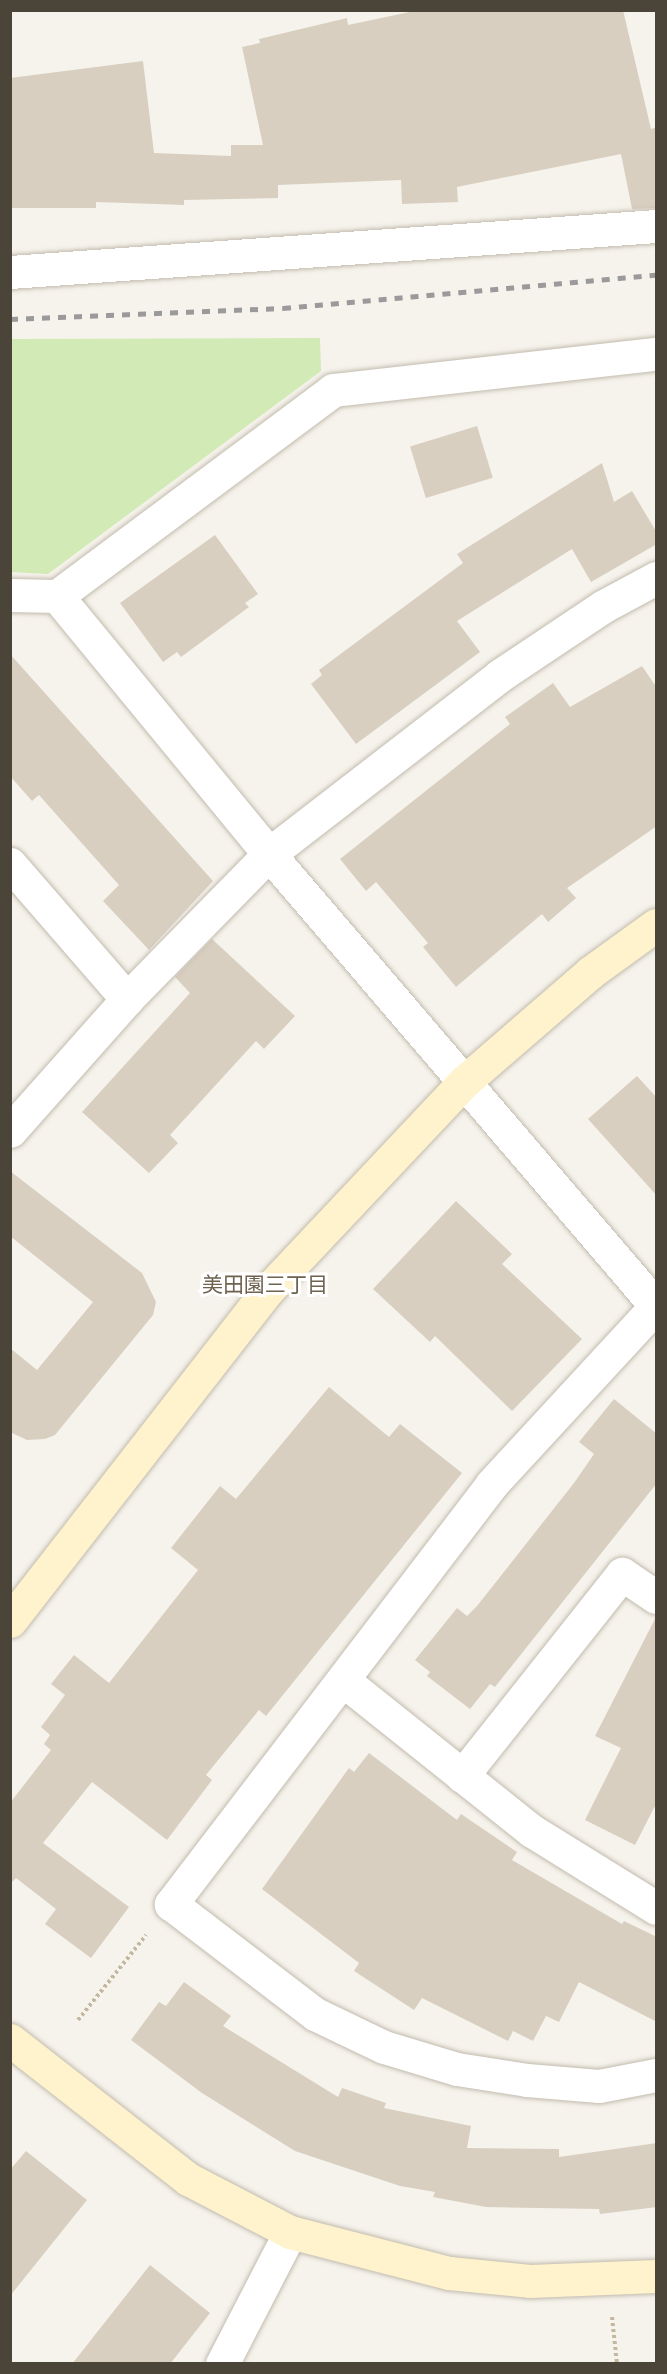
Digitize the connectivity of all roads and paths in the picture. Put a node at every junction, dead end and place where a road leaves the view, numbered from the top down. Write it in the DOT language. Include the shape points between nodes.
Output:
graph roads {
  1 [pos="657,226"];
  2 [pos="10,272"];
  3 [pos="657,354"];
  4 [pos="657,578"];
  5 [pos="10,595"];
  6 [pos="57,596"];
  7 [pos="268,854"];
  8 [pos="10,864"];
  9 [pos="657,925"];
  10 [pos="128,999"];
  11 [pos="464,1082"];
  12 [pos="10,1131"];
  13 [pos="657,1306"];
  14 [pos="657,1597"];
  15 [pos="10,1621"];
  16 [pos="344,1680"];
  17 [pos="462,1776"];
  18 [pos="171,1904"];
  19 [pos="657,1908"];
  20 [pos="78,2020"];
  21 [pos="10,2040"];
  22 [pos="657,2075"];
  23 [pos="290,2232"];
  24 [pos="657,2276"];
  25 [pos="615,2350"];
  26 [pos="222,2364"];
  27 [pos="617,2364"];
  1 -- 2 [label="street"];
  3 -- 6 [label="street" via="333,390"];
  4 -- 7 [label="street" via="604,606 499,676"];
  5 -- 6 [label="street"];
  6 -- 7 [label="street"];
  7 -- 10 [label="street"];
  7 -- 11 [label="street"];
  8 -- 10 [label="street"];
  9 -- 11 [label="street" via="591,972"];
  10 -- 12 [label="street"];
  11 -- 13 [label="street"];
  11 -- 15 [label="street" via="267,1291"];
  13 -- 16 [label="street" via="492,1485"];
  14 -- 17 [label="street" via="622,1574"];
  16 -- 17 [label="street"];
  16 -- 18 [label="street"];
  17 -- 19 [label="street" via="532,1831"];
  18 -- 20 [label="path"];
  18 -- 22 [label="street" via="315,2014 384,2047 457,2069 526,2080 599,2086"];
  21 -- 23 [label="street" via="188,2179"];
  23 -- 24 [label="street" via="449,2273 530,2281"];
  23 -- 26 [label="street"];
  25 -- 27 [label="path"];
}
